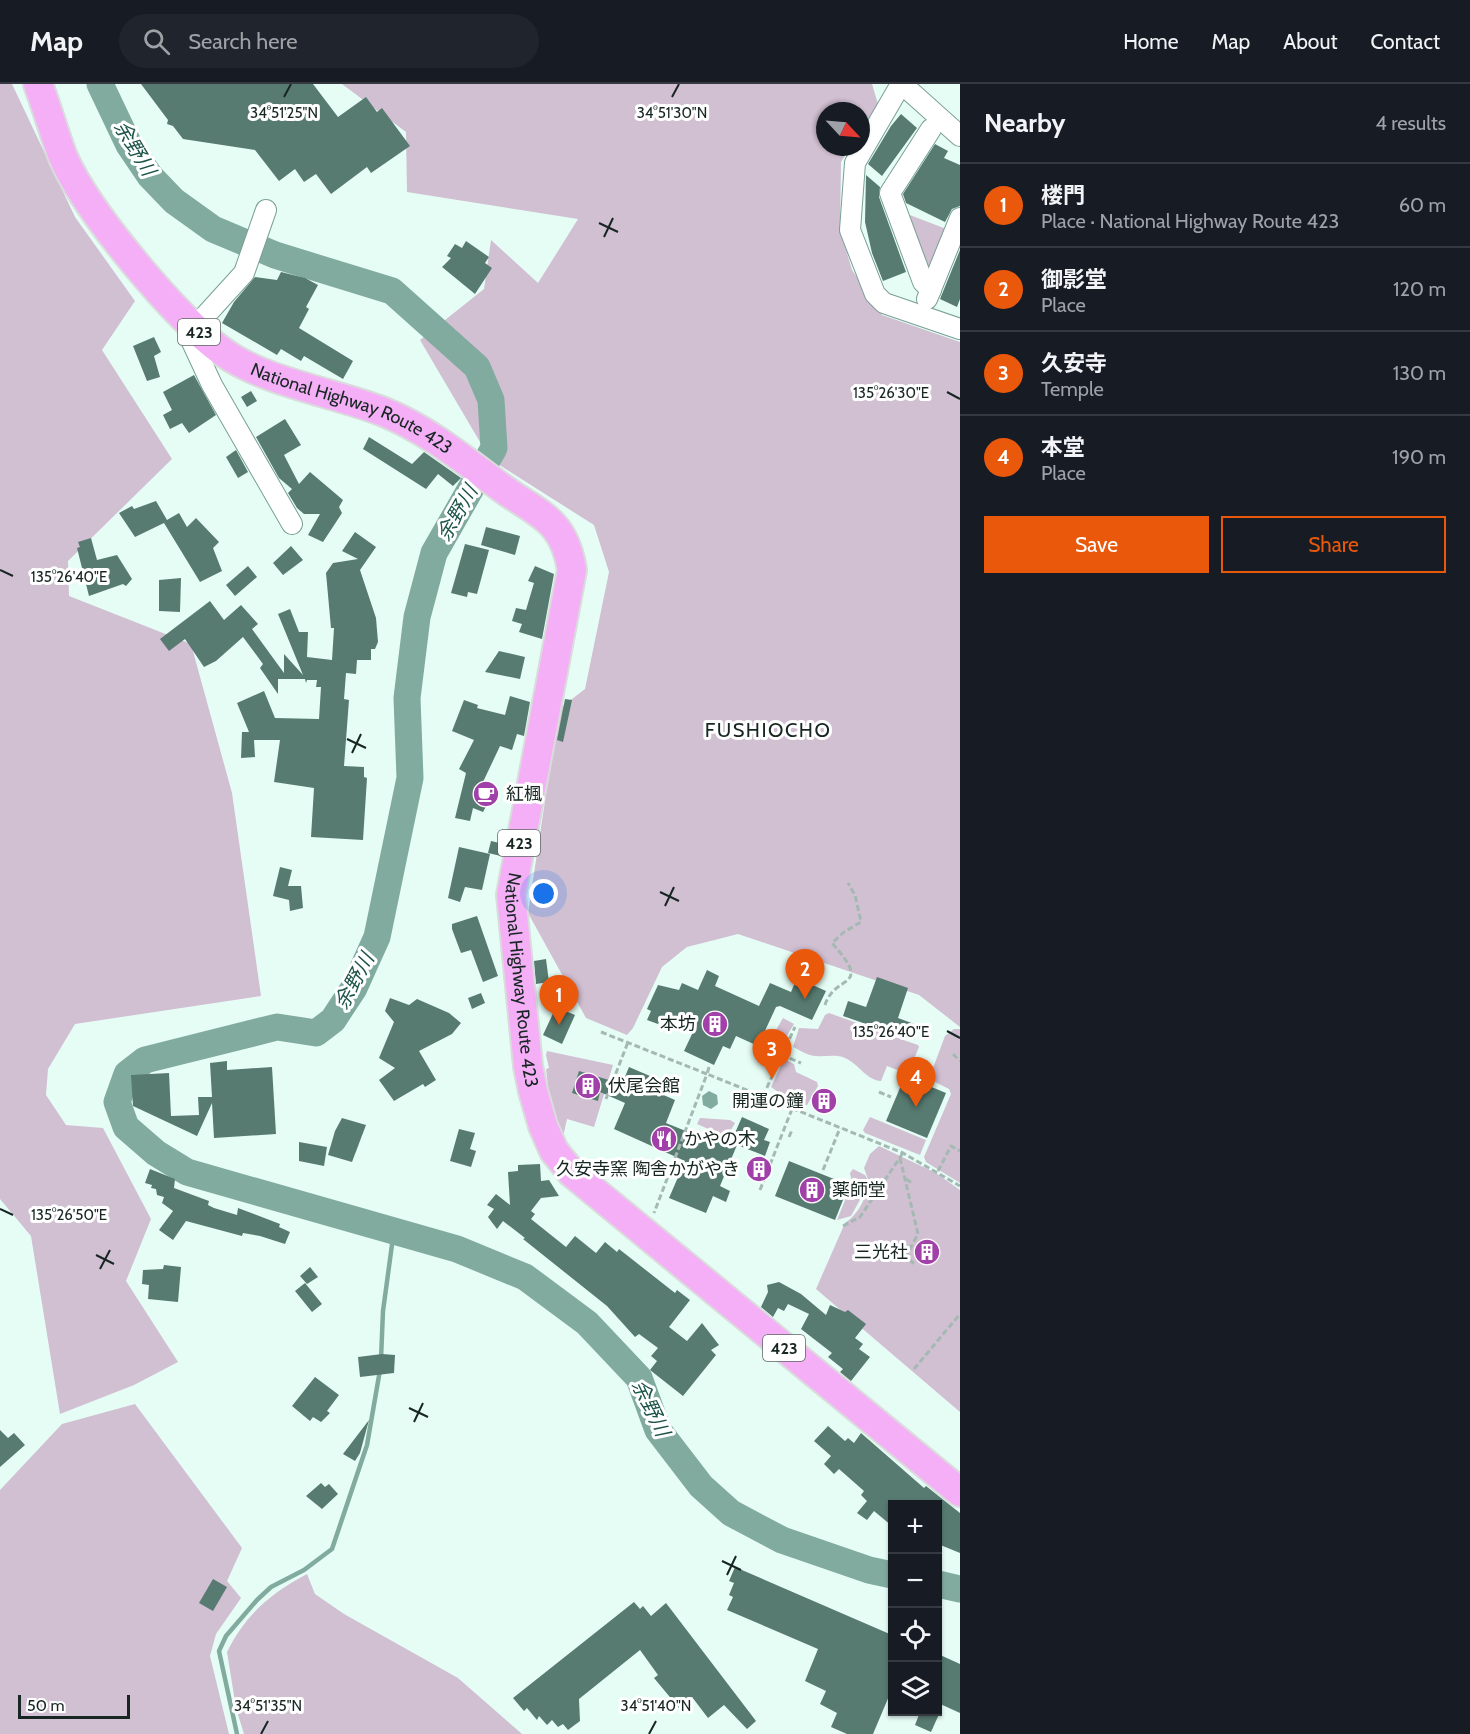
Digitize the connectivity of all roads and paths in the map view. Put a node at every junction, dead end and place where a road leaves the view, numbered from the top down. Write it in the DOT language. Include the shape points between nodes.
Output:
graph roads {
  1 [pos="38,84"];
  2 [pos="901,84"];
  3 [pos="931,129"];
  4 [pos="960,136"];
  5 [pos="266,210"];
  6 [pos="960,218"];
  7 [pos="931,290"];
  8 [pos="921,315"];
  9 [pos="194,328"];
  10 [pos="960,329"];
  11 [pos="292,524"];
  12 [pos="848,883"];
  13 [pos="825,1005"];
  14 [pos="795,1027"];
  15 [pos="601,1032"];
  16 [pos="628,1042"];
  17 [pos="765,1048"];
  18 [pos="953,1054"];
  19 [pos="782,1055"];
  20 [pos="960,1060"];
  21 [pos="801,1063"];
  22 [pos="710,1067"];
  23 [pos="707,1074"];
  24 [pos="879,1092"];
  25 [pos="762,1097"];
  26 [pos="891,1097"];
  27 [pos="606,1099"];
  28 [pos="792,1108"];
  29 [pos="840,1128"];
  30 [pos="792,1130"];
  31 [pos="789,1137"];
  32 [pos="960,1151"];
  33 [pos="903,1153"];
  34 [pos="900,1158"];
  35 [pos="823,1170"];
  36 [pos="938,1172"];
  37 [pos="904,1178"];
  38 [pos="912,1183"];
  39 [pos="960,1186"];
  40 [pos="760,1190"];
  41 [pos="653,1215"];
  42 [pos="843,1226"];
  43 [pos="915,1265"];
  44 [pos="960,1314"];
  45 [pos="956,1319"];
  46 [pos="960,1322"];
  47 [pos="914,1369"];
  48 [pos="960,1492"];
  1 -- 9 [label="highway, National Highway Route 423 / 423" via="64,158 82,189 107,227"];
  2 -- 4 [label="street"];
  2 -- 8 [label="street" via="855,163 850,230 875,294 884,303"];
  3 -- 7 [label="street" via="890,193 923,282"];
  5 -- 9 [label="street" via="244,273"];
  6 -- 7 [label="street"];
  7 -- 8 [label="street"];
  8 -- 10 [label="street"];
  9 -- 11 [label="street" via="192,342 212,385"];
  9 -- 48 [label="highway, National Highway Route 423 / 423" via="244,364 382,412 424,432 551,520 568,546 572,570 511,895 528,1066 543,1126 554,1151 572,1173"];
  12 -- 13 [label="path" via="861,922 832,944 848,961 851,978 831,992"];
  14 -- 19 [label="path"];
  15 -- 16 [label="path"];
  16 -- 23 [label="path"];
  16 -- 27 [label="path"];
  17 -- 19 [label="path"];
  18 -- 20 [label="path"];
  19 -- 21 [label="path"];
  19 -- 25 [label="path"];
  22 -- 23 [label="path"];
  23 -- 25 [label="path"];
  23 -- 41 [label="path"];
  24 -- 26 [label="path"];
  25 -- 28 [label="path"];
  28 -- 29 [label="path"];
  28 -- 40 [label="path"];
  29 -- 33 [label="path"];
  29 -- 35 [label="path"];
  30 -- 31 [label="path"];
  32 -- 36 [label="path" via="951,1146"];
  33 -- 34 [label="path"];
  33 -- 36 [label="path"];
  34 -- 37 [label="path"];
  34 -- 42 [label="path" via="860,1217"];
  36 -- 39 [label="path"];
  37 -- 38 [label="path"];
  37 -- 43 [label="path" via="918,1234 906,1256"];
  44 -- 45 [label="path"];
  45 -- 46 [label="path"];
  45 -- 47 [label="path"];
}
